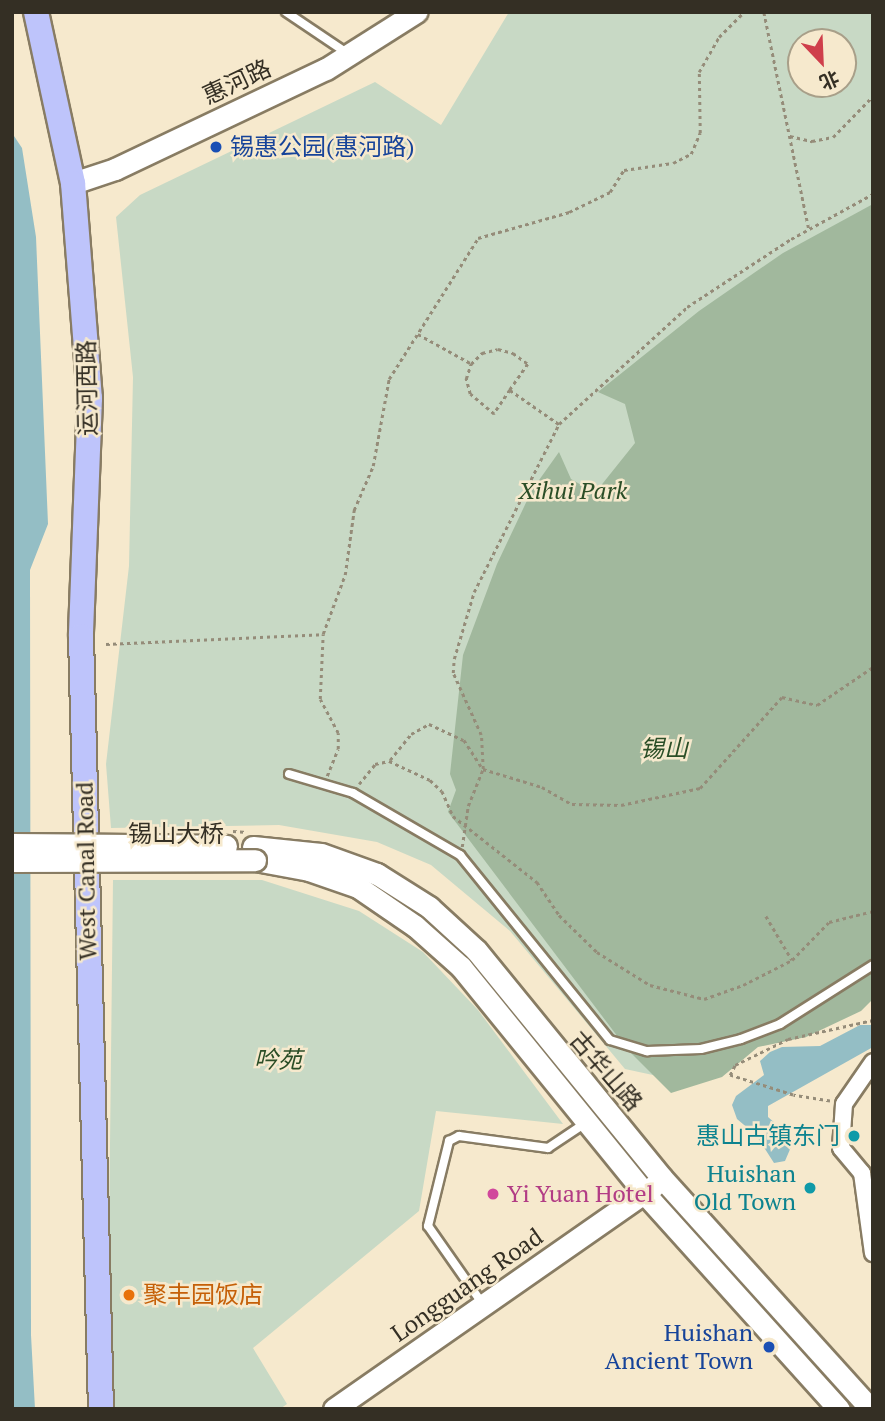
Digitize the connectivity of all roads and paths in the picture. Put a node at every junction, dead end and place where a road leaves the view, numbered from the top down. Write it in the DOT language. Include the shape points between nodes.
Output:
graph roads {
  1 [pos="36,12"];
  2 [pos="286,12"];
  3 [pos="415,12"];
  4 [pos="744,12"];
  5 [pos="764,12"];
  6 [pos="349,55"];
  7 [pos="873,96"];
  8 [pos="790,136"];
  9 [pos="73,183"];
  10 [pos="873,194"];
  11 [pos="809,229"];
  12 [pos="418,334"];
  13 [pos="471,364"];
  14 [pos="510,390"];
  15 [pos="559,424"];
  16 [pos="323,634"];
  17 [pos="106,644"];
  18 [pos="873,667"];
  19 [pos="389,761"];
  20 [pos="84,768"];
  21 [pos="483,769"];
  22 [pos="289,774"];
  23 [pos="324,782"];
  24 [pos="353,793"];
  25 [pos="467,829"];
  26 [pos="12,844"];
  27 [pos="254,854"];
  28 [pos="460,855"];
  29 [pos="12,861"];
  30 [pos="873,911"];
  31 [pos="766,916"];
  32 [pos="792,960"];
  33 [pos="873,965"];
  34 [pos="873,1020"];
  35 [pos="873,1062"];
  36 [pos="844,1104"];
  37 [pos="603,1107"];
  38 [pos="586,1122"];
  39 [pos="867,1172"];
  40 [pos="662,1178"];
  41 [pos="646,1195"];
  42 [pos="873,1253"];
  43 [pos="483,1305"];
  44 [pos="84,1409"];
  45 [pos="101,1409"];
  46 [pos="334,1409"];
  47 [pos="839,1409"];
  48 [pos="872,1409"];
  1 -- 9 [label="main road, 运河西路"];
  2 -- 6 [label="lane"];
  3 -- 6 [label="main road, 惠河路"];
  4 -- 12 [label="path" via="719,37 699,72 700,134 691,154 673,163 624,170 610,192 569,212 478,238"];
  5 -- 8 [label="path"];
  6 -- 9 [label="main road, 惠河路" via="115,169"];
  7 -- 8 [label="path" via="833,137 812,141"];
  8 -- 11 [label="path"];
  9 -- 20 [label="main road, 运河西路" via="90,398 81,636"];
  10 -- 11 [label="path"];
  11 -- 15 [label="path" via="687,307"];
  12 -- 13 [label="path"];
  12 -- 16 [label="path" via="389,379 373,466 354,510 345,575"];
  13 -- 14 [label="path" via="466,379 470,394 494,414"];
  13 -- 14 [label="path" via="490,351 513,353 528,364"];
  14 -- 15 [label="path"];
  15 -- 21 [label="path" via="474,592 454,659 453,673 481,735"];
  16 -- 17 [label="path"];
  16 -- 23 [label="path" via="320,699 338,733 338,749"];
  18 -- 21 [label="path" via="817,705 782,697 700,788 621,805 572,804 542,788"];
  19 -- 21 [label="path" via="411,734 429,724 464,740"];
  19 -- 24 [label="path" via="375,764"];
  19 -- 25 [label="path" via="442,791 453,816"];
  20 -- 44 [label="main road, West Canal Road" via="68,796"];
  20 -- 45 [label="main road, West Canal Road"];
  21 -- 25 [label="path" via="468,806"];
  22 -- 23 [label="lane"];
  23 -- 24 [label="lane"];
  24 -- 28 [label="lane"];
  25 -- 28 [label="path"];
  25 -- 32 [label="path" via="537,882 559,915 597,952 650,985 704,999"];
  26 -- 27 [label="main road, 锡山大桥, bridge"];
  27 -- 29 [label="main road, 锡山大桥, bridge"];
  27 -- 37 [label="main road, 古华山路" via="321,854 377,874 429,907 476,950"];
  27 -- 38 [label="main road, 古华山路" via="358,887 415,926 461,967"];
  28 -- 33 [label="lane" via="610,1040 646,1051 701,1049 780,1024"];
  30 -- 32 [label="path" via="829,922"];
  31 -- 32 [label="path"];
  34 -- 36 [label="path" via="788,1039 734,1065 730,1075 793,1095"];
  35 -- 36 [label="street"];
  36 -- 39 [label="street" via="841,1148"];
  37 -- 38 [label="lane"];
  37 -- 40 [label="main road, 古华山路"];
  38 -- 41 [label="main road, 古华山路"];
  38 -- 43 [label="lane" via="548,1147 460,1136 449,1141 443,1151 428,1226"];
  39 -- 42 [label="street"];
  40 -- 41 [label="main road, Longguang Road"];
  40 -- 48 [label="main road, 古华山路"];
  41 -- 43 [label="main road, Longguang Road"];
  41 -- 47 [label="main road, 古华山路"];
  43 -- 46 [label="main road, Longguang Road"];
}
